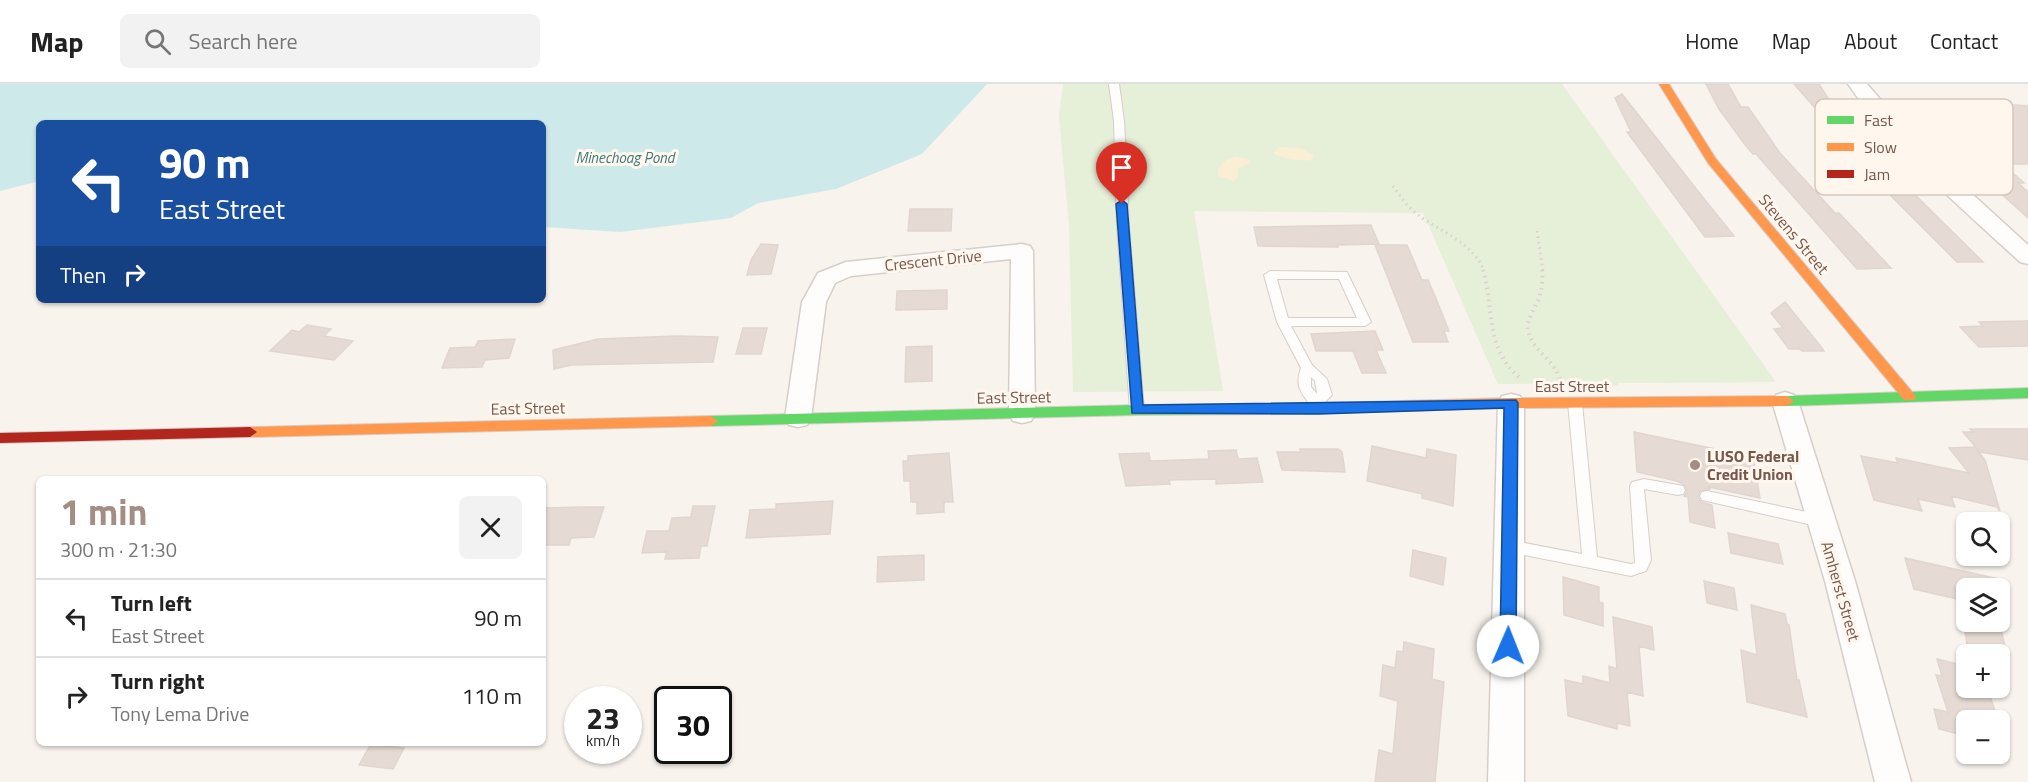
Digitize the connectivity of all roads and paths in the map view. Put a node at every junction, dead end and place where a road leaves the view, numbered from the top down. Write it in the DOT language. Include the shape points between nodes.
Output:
graph roads {
  1 [pos="1114,84"];
  2 [pos="1664,84"];
  3 [pos="1857,84"];
  4 [pos="1869,99"];
  5 [pos="1393,186"];
  6 [pos="1959,195"];
  7 [pos="1537,231"];
  8 [pos="2028,257"];
  9 [pos="1283,322"];
  10 [pos="1558,385"];
  11 [pos="1518,392"];
  12 [pos="2028,393"];
  13 [pos="1909,397"];
  14 [pos="1785,401"];
  15 [pos="1575,403"];
  16 [pos="1318,406"];
  17 [pos="1137,410"];
  18 [pos="1022,414"];
  19 [pos="798,418"];
  20 [pos="0,438"];
  21 [pos="1678,490"];
  22 [pos="1707,496"];
  23 [pos="1821,521"];
  24 [pos="1509,546"];
  25 [pos="1590,561"];
  26 [pos="1506,782"];
  27 [pos="1893,782"];
  1 -- 17 [label="lane"];
  2 -- 13 [label="main road, Stevens Street" via="1712,160"];
  3 -- 4 [label="street"];
  5 -- 11 [label="path" via="1418,215 1457,240 1479,261 1493,337"];
  6 -- 8 [label="street"];
  7 -- 10 [label="path" via="1543,277 1527,330 1560,377"];
  9 -- 9 [label="lane" via="1270,275 1343,275 1365,322"];
  9 -- 16 [label="lane" via="1307,368 1303,379 1307,394"];
  11 -- 15 [label="main road, East Street"];
  11 -- 16 [label="main road, East Street"];
  11 -- 24 [label="street"];
  12 -- 13 [label="main road, East Street"];
  13 -- 14 [label="main road, East Street"];
  14 -- 15 [label="main road, East Street"];
  14 -- 23 [label="street, Amherst Street"];
  15 -- 25 [label="lane"];
  16 -- 17 [label="main road, East Street"];
  17 -- 18 [label="main road, East Street"];
  18 -- 19 [label="main road, East Street"];
  18 -- 19 [label="street, Crescent Drive" via="1022,251 846,269 826,278 814,302"];
  19 -- 20 [label="main road, East Street"];
  21 -- 25 [label="lane" via="1637,486 1644,560 1641,567 1631,570"];
  22 -- 23 [label="lane"];
  23 -- 27 [label="street, Amherst Street"];
  24 -- 25 [label="lane"];
  24 -- 26 [label="street"];
}
